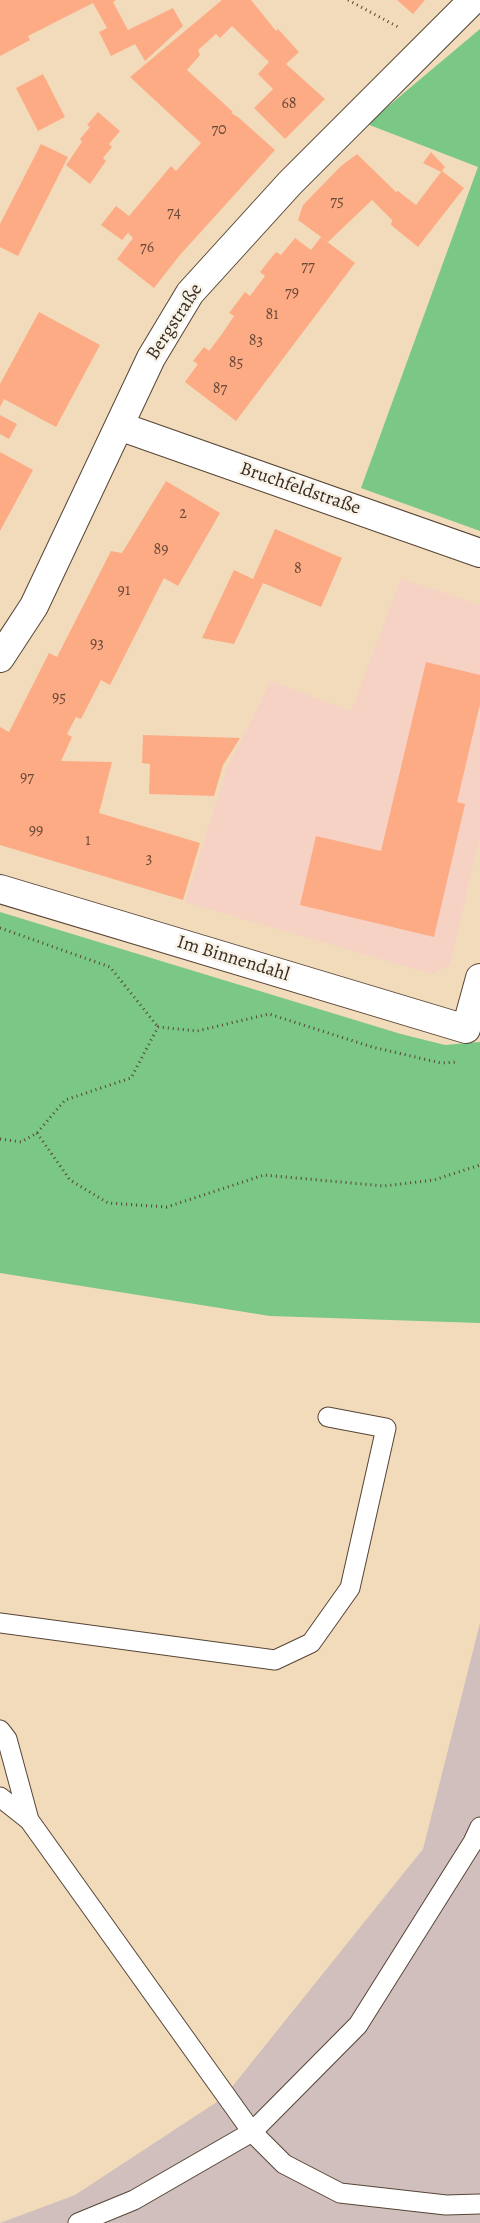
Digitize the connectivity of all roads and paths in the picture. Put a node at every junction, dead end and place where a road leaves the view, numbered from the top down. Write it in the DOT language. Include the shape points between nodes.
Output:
graph roads {
  1 [pos="348,0"];
  2 [pos="473,0"];
  3 [pos="429,44"];
  4 [pos="119,426"];
  5 [pos="480,553"];
  6 [pos="0,658"];
  7 [pos="0,889"];
  8 [pos="0,928"];
  9 [pos="480,978"];
  10 [pos="158,1027"];
  11 [pos="461,1062"];
  12 [pos="37,1133"];
  13 [pos="0,1139"];
  14 [pos="480,1165"];
  15 [pos="328,1417"];
  16 [pos="0,1623"];
  17 [pos="0,1730"];
  18 [pos="0,1797"];
  19 [pos="28,1820"];
  20 [pos="480,1827"];
  21 [pos="252,2132"];
  22 [pos="480,2204"];
  23 [pos="78,2223"];
  1 -- 3 [label="path"];
  2 -- 3 [label="street, Bergstraße"];
  3 -- 4 [label="street, Bergstraße" via="290,183 190,293 151,358"];
  4 -- 5 [label="street, Bruchfeldstraße"];
  4 -- 6 [label="street, Bergstraße" via="34,606"];
  7 -- 9 [label="street, Im Binnendahl" via="466,1029"];
  8 -- 10 [label="path" via="110,967"];
  10 -- 11 [label="path" via="197,1031 270,1014 372,1047 442,1063"];
  10 -- 12 [label="path" via="131,1078 64,1100"];
  12 -- 13 [label="path" via="21,1142"];
  12 -- 14 [label="path" via="70,1180 108,1202 167,1208 264,1175 384,1186 434,1180"];
  15 -- 16 [label="lane" via="386,1428 350,1588 311,1643 275,1660"];
  17 -- 19 [label="lane" via="7,1739"];
  18 -- 19 [label="lane"];
  19 -- 21 [label="lane"];
  20 -- 21 [label="lane" via="358,2025"];
  21 -- 22 [label="lane" via="284,2164 340,2193 446,2205"];
  21 -- 23 [label="lane" via="134,2200"];
}
